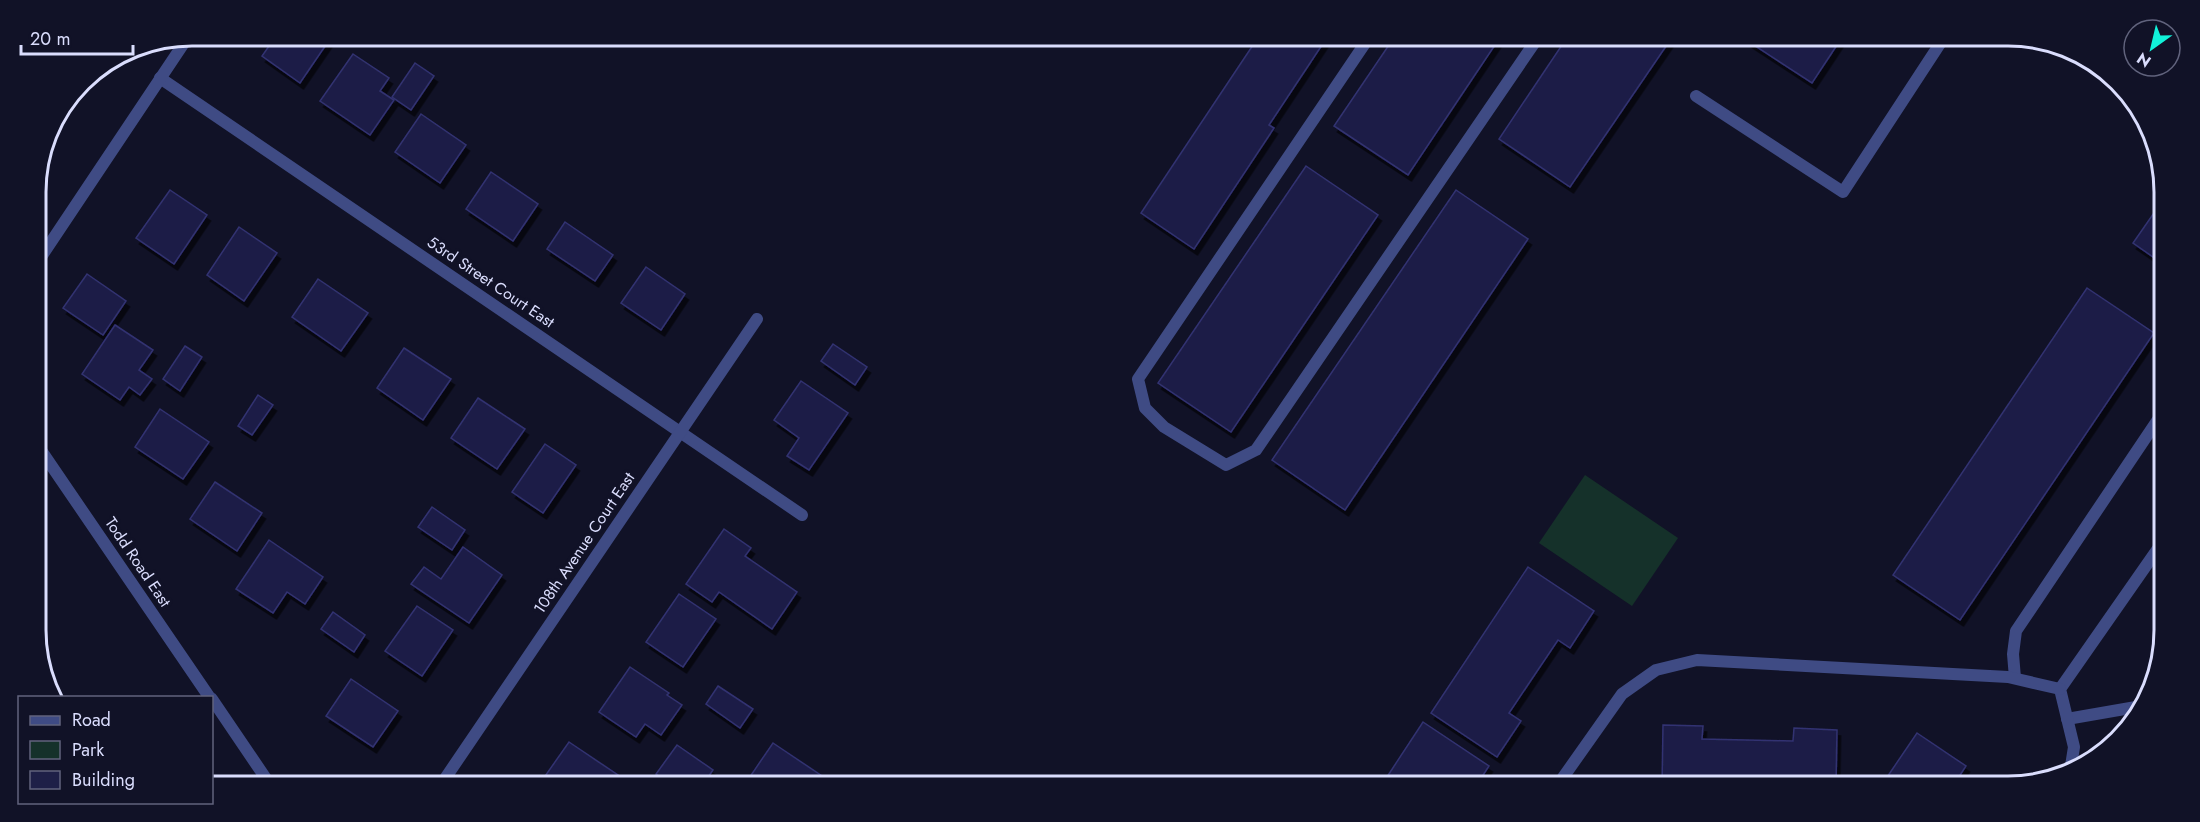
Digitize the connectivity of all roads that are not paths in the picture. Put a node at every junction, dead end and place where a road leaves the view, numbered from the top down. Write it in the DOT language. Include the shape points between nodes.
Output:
graph roads {
  1 [pos="1363,46"];
  2 [pos="1532,46"];
  3 [pos="1938,46"];
  4 [pos="181,47"];
  5 [pos="160,78"];
  6 [pos="1696,96"];
  7 [pos="47,248"];
  8 [pos="757,319"];
  9 [pos="2154,425"];
  10 [pos="679,431"];
  11 [pos="46,458"];
  12 [pos="802,516"];
  13 [pos="2154,554"];
  14 [pos="2015,678"];
  15 [pos="2060,689"];
  16 [pos="210,696"];
  17 [pos="213,701"];
  18 [pos="2130,708"];
  19 [pos="2067,719"];
  20 [pos="2072,760"];
  21 [pos="1565,775"];
  22 [pos="264,776"];
  23 [pos="447,776"];
  1 -- 2 [label="street" via="1138,379 1145,408 1164,427 1226,465 1256,450"];
  3 -- 6 [label="street" via="1843,192"];
  4 -- 5 [label="street"];
  5 -- 7 [label="street"];
  5 -- 10 [label="street, 53rd Street Court East"];
  8 -- 10 [label="street, 108th Avenue Court East"];
  9 -- 14 [label="street" via="2016,631"];
  10 -- 12 [label="street, 53rd Street Court East"];
  10 -- 23 [label="street, 108th Avenue Court East"];
  11 -- 16 [label="street, Todd Road East"];
  13 -- 15 [label="street"];
  14 -- 15 [label="street"];
  14 -- 21 [label="street" via="1697,660 1656,670 1623,694"];
  15 -- 19 [label="street"];
  17 -- 22 [label="street, Todd Road East"];
  18 -- 19 [label="street"];
  19 -- 20 [label="street" via="2074,747"];
}
